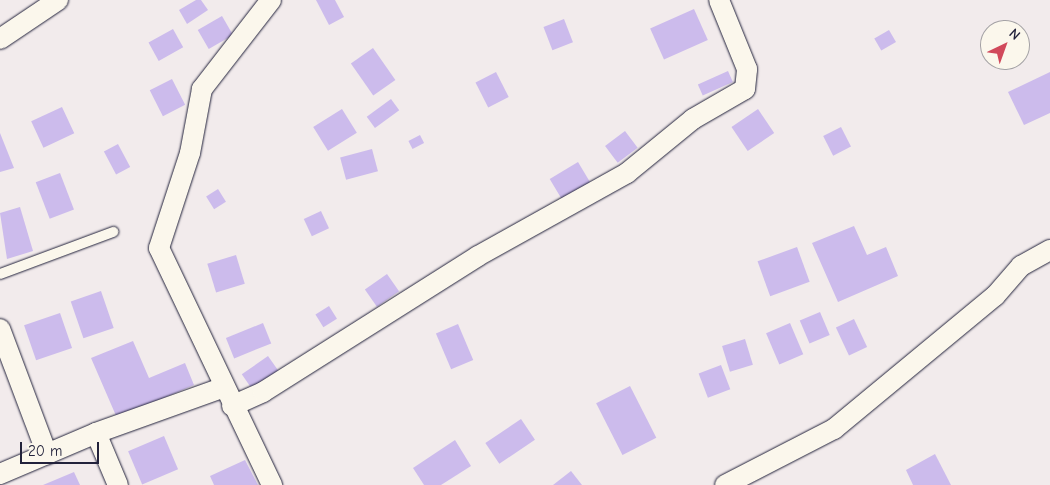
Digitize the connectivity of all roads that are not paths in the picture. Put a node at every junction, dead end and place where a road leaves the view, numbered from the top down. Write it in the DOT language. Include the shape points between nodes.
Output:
graph roads {
  1 [pos="58,0"];
  2 [pos="271,0"];
  3 [pos="719,0"];
  4 [pos="0,39"];
  5 [pos="113,232"];
  6 [pos="1050,250"];
  7 [pos="0,274"];
  8 [pos="0,329"];
  9 [pos="222,388"];
  10 [pos="232,406"];
  11 [pos="96,433"];
  12 [pos="47,454"];
  13 [pos="0,474"];
  14 [pos="759,478"];
  15 [pos="118,485"];
  16 [pos="272,485"];
  17 [pos="725,485"];
  1 -- 4 [label="street"];
  2 -- 9 [label="street" via="202,89 190,153 158,248"];
  3 -- 10 [label="street" via="747,69 744,89 693,119 627,173 478,256 263,392"];
  5 -- 7 [label="lane"];
  6 -- 14 [label="street" via="1021,266 995,296 834,429"];
  8 -- 12 [label="street"];
  9 -- 10 [label="street"];
  9 -- 11 [label="street"];
  10 -- 16 [label="street"];
  11 -- 12 [label="street"];
  11 -- 15 [label="street"];
  12 -- 13 [label="street"];
  14 -- 17 [label="street"];
}
